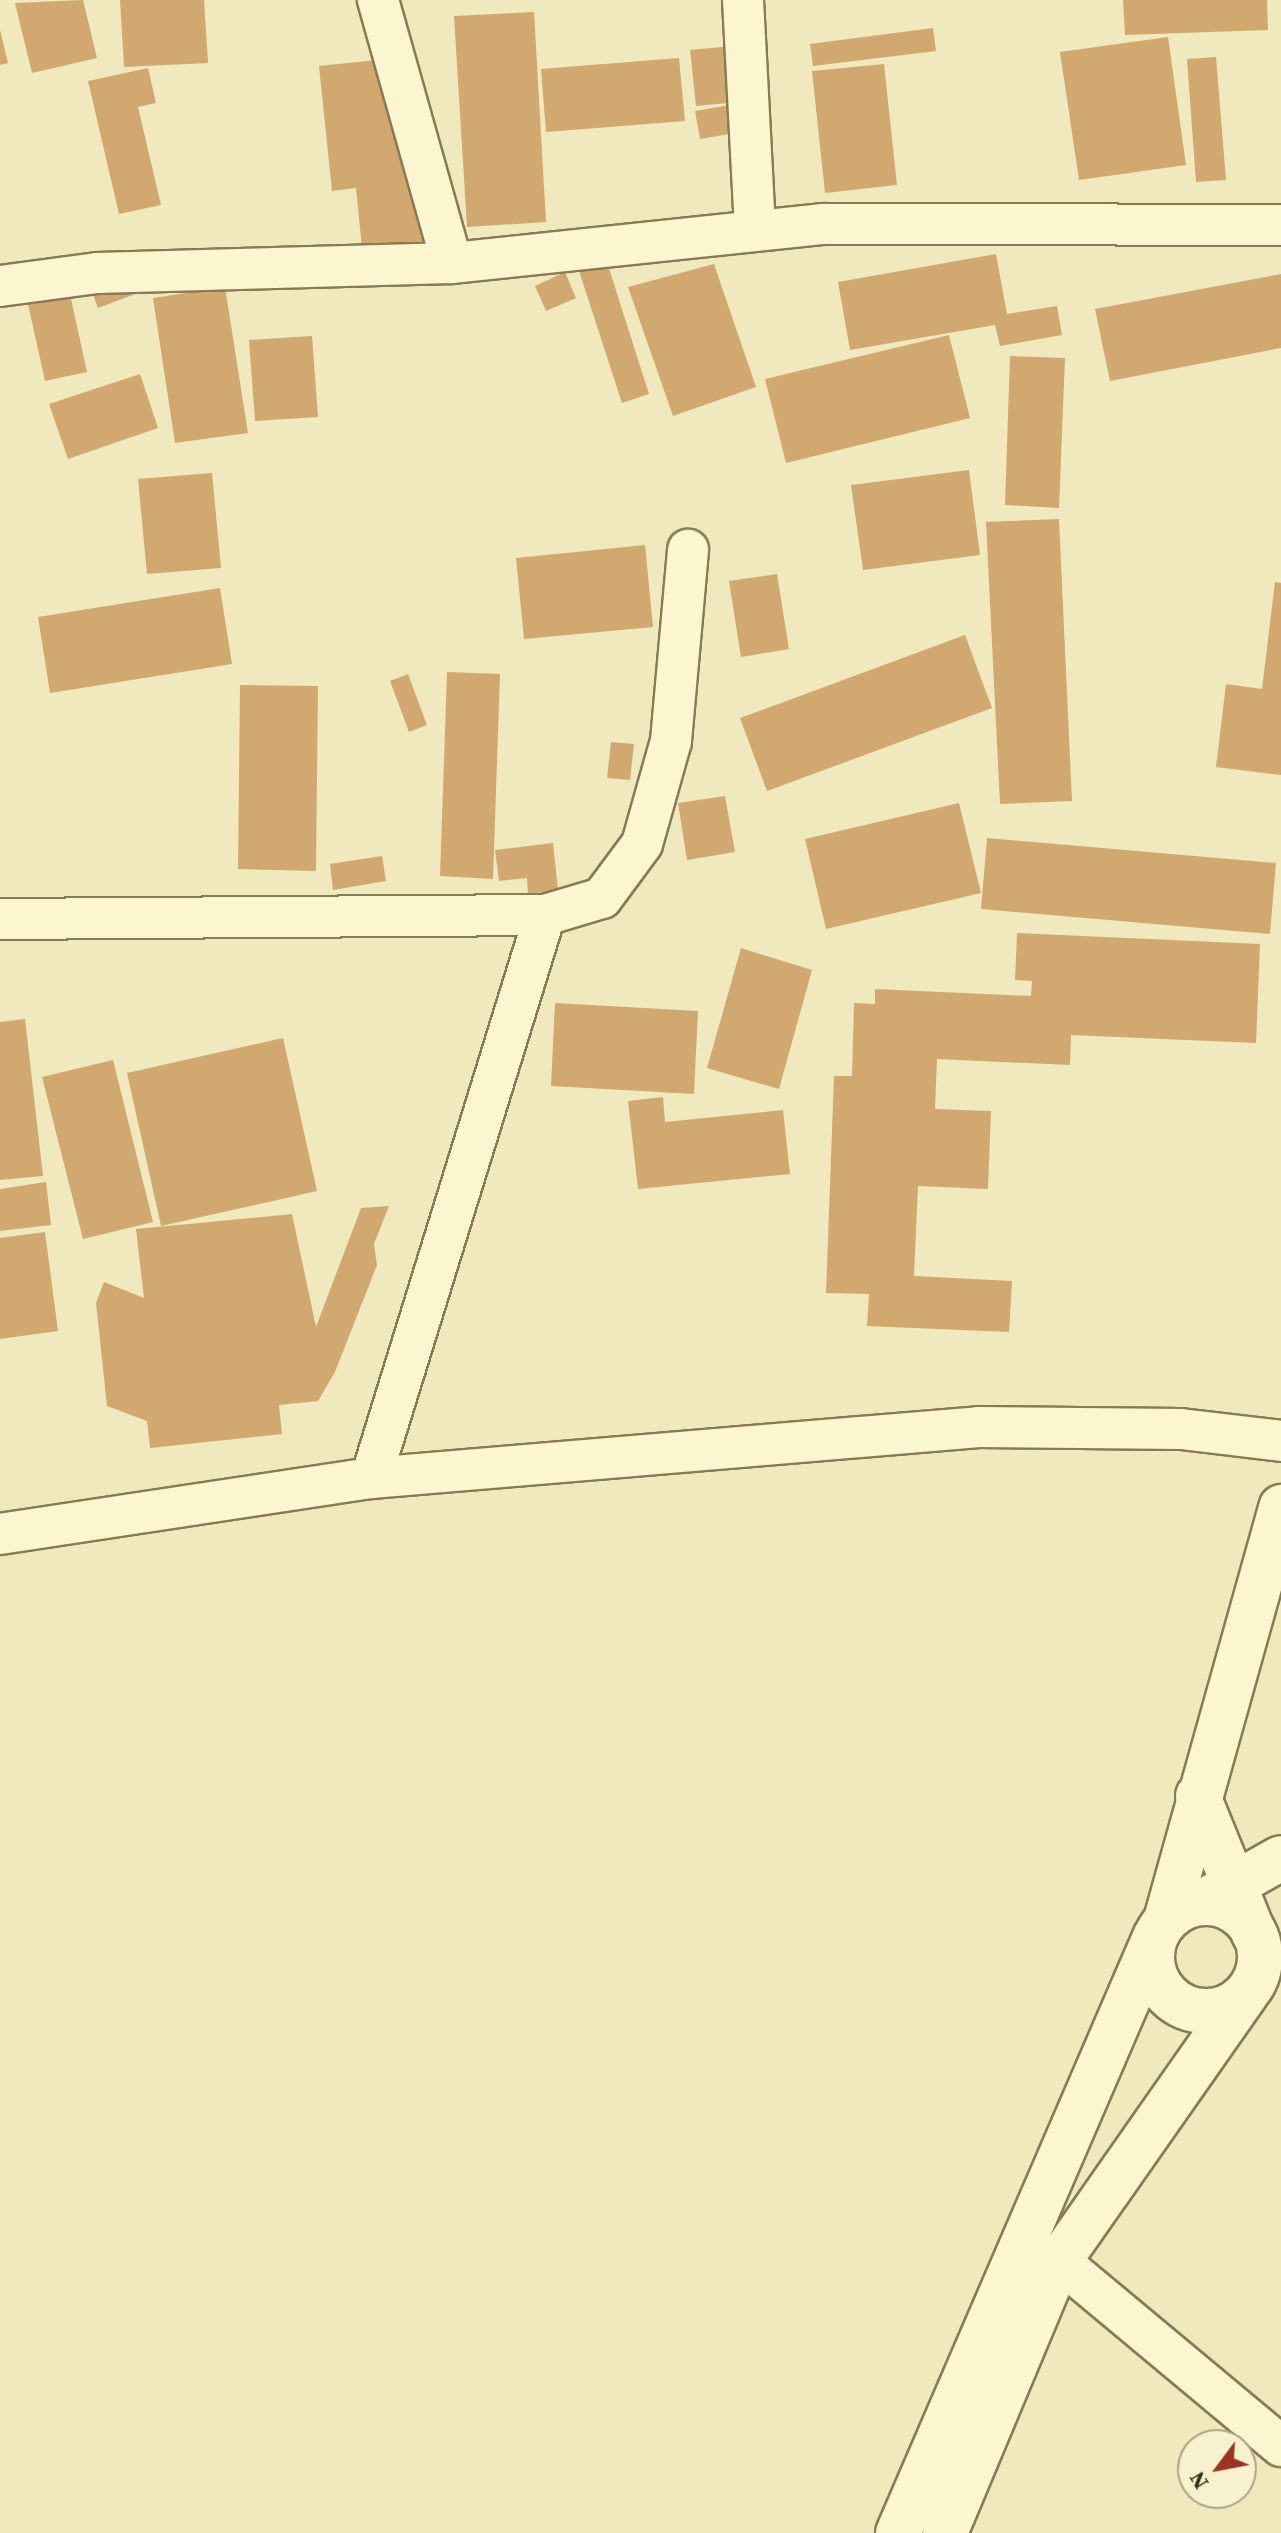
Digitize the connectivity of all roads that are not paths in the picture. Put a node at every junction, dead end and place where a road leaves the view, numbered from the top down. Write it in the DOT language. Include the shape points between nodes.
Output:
graph roads {
  1 [pos="378,0"];
  2 [pos="743,0"];
  3 [pos="1281,225"];
  4 [pos="755,229"];
  5 [pos="452,263"];
  6 [pos="0,286"];
  7 [pos="688,550"];
  8 [pos="545,915"];
  9 [pos="0,919"];
  10 [pos="1281,1441"];
  11 [pos="371,1478"];
  12 [pos="1281,1507"];
  13 [pos="0,1534"];
  14 [pos="1198,1796"];
  15 [pos="1281,1858"];
  16 [pos="1190,1910"];
  17 [pos="1259,1964"];
  18 [pos="1059,2261"];
  19 [pos="1281,2446"];
  20 [pos="898,2533"];
  21 [pos="945,2533"];
  1 -- 5 [label="street"];
  2 -- 4 [label="street"];
  3 -- 4 [label="street" via="1047,220"];
  4 -- 5 [label="street"];
  5 -- 6 [label="street" via="111,272"];
  7 -- 8 [label="street" via="671,741 642,844 602,898"];
  8 -- 9 [label="street"];
  8 -- 11 [label="street"];
  10 -- 11 [label="street" via="1181,1429 979,1427"];
  11 -- 13 [label="street"];
  12 -- 14 [label="main road"];
  14 -- 16 [label="main road"];
  14 -- 16 [label="main road"];
  15 -- 16 [label="main road"];
  16 -- 17 [label="main road"];
  16 -- 17 [label="main road" via="1151,1959 1168,1997 1207,2011"];
  16 -- 20 [label="main road"];
  17 -- 18 [label="main road"];
  18 -- 19 [label="street"];
  18 -- 21 [label="main road"];
}
